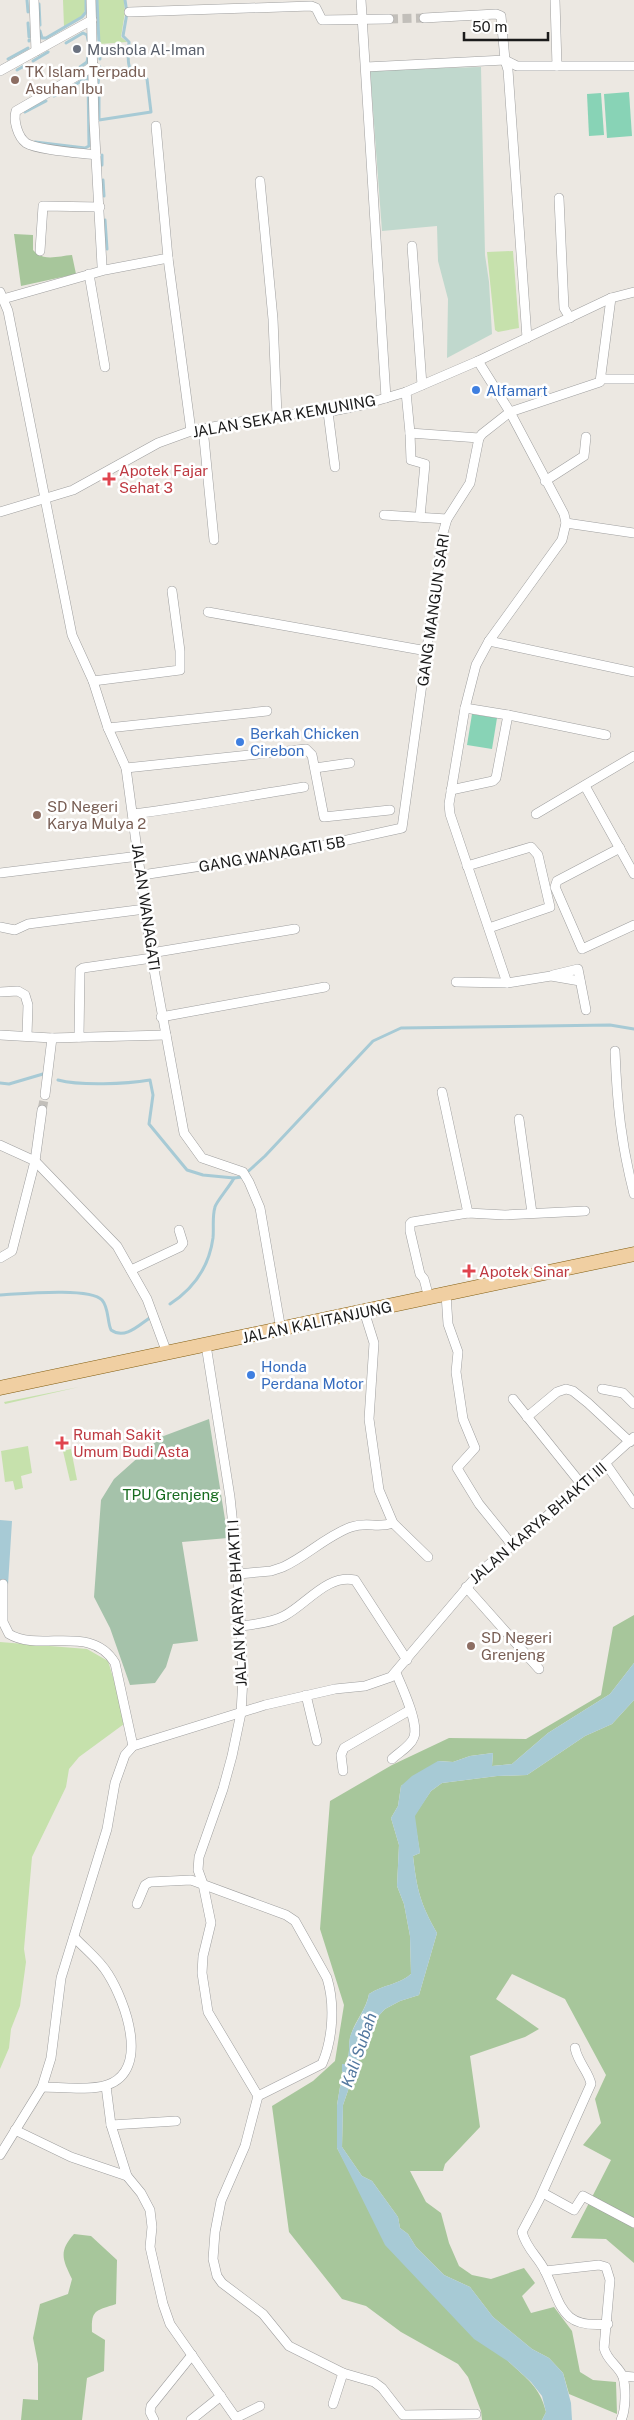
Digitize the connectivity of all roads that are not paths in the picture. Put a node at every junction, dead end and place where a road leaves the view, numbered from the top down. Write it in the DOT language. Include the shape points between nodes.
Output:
graph roads {
  1 [pos="34,0"];
  2 [pos="91,0"];
  3 [pos="361,0"];
  4 [pos="555,0"];
  5 [pos="129,12"];
  6 [pos="424,18"];
  7 [pos="389,19"];
  8 [pos="92,20"];
  9 [pos="362,20"];
  10 [pos="36,51"];
  11 [pos="505,60"];
  12 [pos="94,66"];
  13 [pos="366,66"];
  14 [pos="557,66"];
  15 [pos="634,66"];
  16 [pos="0,71"];
  17 [pos="156,126"];
  18 [pos="96,155"];
  19 [pos="260,181"];
  20 [pos="559,198"];
  21 [pos="100,206"];
  22 [pos="412,246"];
  23 [pos="40,251"];
  24 [pos="168,258"];
  25 [pos="102,266"];
  26 [pos="89,274"];
  27 [pos="634,292"];
  28 [pos="2,295"];
  29 [pos="612,298"];
  30 [pos="570,318"];
  31 [pos="527,338"];
  32 [pos="478,362"];
  33 [pos="105,367"];
  34 [pos="634,378"];
  35 [pos="602,379"];
  36 [pos="422,385"];
  37 [pos="406,392"];
  38 [pos="386,398"];
  39 [pos="328,412"];
  40 [pos="510,412"];
  41 [pos="277,415"];
  42 [pos="203,428"];
  43 [pos="191,431"];
  44 [pos="410,433"];
  45 [pos="586,437"];
  46 [pos="479,438"];
  47 [pos="335,467"];
  48 [pos="545,481"];
  49 [pos="46,499"];
  50 [pos="0,512"];
  51 [pos="384,515"];
  52 [pos="420,517"];
  53 [pos="447,519"];
  54 [pos="566,523"];
  55 [pos="634,532"];
  56 [pos="214,540"];
  57 [pos="172,591"];
  58 [pos="208,612"];
  59 [pos="489,641"];
  60 [pos="427,651"];
  61 [pos="634,672"];
  62 [pos="93,681"];
  63 [pos="465,708"];
  64 [pos="266,711"];
  65 [pos="508,715"];
  66 [pos="108,728"];
  67 [pos="606,735"];
  68 [pos="634,756"];
  69 [pos="350,763"];
  70 [pos="126,768"];
  71 [pos="315,768"];
  72 [pos="585,786"];
  73 [pos="304,787"];
  74 [pos="451,790"];
  75 [pos="390,810"];
  76 [pos="133,814"];
  77 [pos="536,814"];
  78 [pos="402,828"];
  79 [pos="620,848"];
  80 [pos="139,856"];
  81 [pos="467,866"];
  82 [pos="0,873"];
  83 [pos="634,874"];
  84 [pos="142,875"];
  85 [pos="145,909"];
  86 [pos="634,925"];
  87 [pos="0,927"];
  88 [pos="489,928"];
  89 [pos="295,929"];
  90 [pos="152,956"];
  91 [pos="456,982"];
  92 [pos="506,983"];
  93 [pos="325,987"];
  94 [pos="0,992"];
  95 [pos="586,1010"];
  96 [pos="161,1017"];
  97 [pos="0,1035"];
  98 [pos="26,1035"];
  99 [pos="166,1036"];
  100 [pos="79,1037"];
  101 [pos="52,1038"];
  102 [pos="615,1051"];
  103 [pos="442,1092"];
  104 [pos="45,1095"];
  105 [pos="42,1110"];
  106 [pos="519,1119"];
  107 [pos="0,1145"];
  108 [pos="35,1161"];
  109 [pos="634,1194"];
  110 [pos="585,1211"];
  111 [pos="468,1213"];
  112 [pos="532,1213"];
  113 [pos="179,1230"];
  114 [pos="634,1254"];
  115 [pos="0,1258"];
  116 [pos="131,1270"];
  117 [pos="446,1294"];
  118 [pos="429,1298"];
  119 [pos="364,1311"];
  120 [pos="281,1330"];
  121 [pos="206,1345"];
  122 [pos="167,1353"];
  123 [pos="0,1388"];
  124 [pos="602,1389"];
  125 [pos="513,1399"];
  126 [pos="634,1404"];
  127 [pos="527,1417"];
  128 [pos="632,1440"];
  129 [pos="606,1464"];
  130 [pos="582,1486"];
  131 [pos="634,1504"];
  132 [pos="393,1523"];
  133 [pos="512,1546"];
  134 [pos="428,1557"];
  135 [pos="238,1574"];
  136 [pos="3,1584"];
  137 [pos="466,1587"];
  138 [pos="242,1626"];
  139 [pos="407,1660"];
  140 [pos="539,1669"];
  141 [pos="396,1673"];
  142 [pos="306,1695"];
  143 [pos="410,1710"];
  144 [pos="241,1713"];
  145 [pos="317,1741"];
  146 [pos="133,1746"];
  147 [pos="392,1759"];
  148 [pos="343,1771"];
  149 [pos="203,1884"];
  150 [pos="137,1904"];
  151 [pos="74,1937"];
  152 [pos="575,2048"];
  153 [pos="106,2086"];
  154 [pos="42,2087"];
  155 [pos="258,2096"];
  156 [pos="176,2121"];
  157 [pos="111,2125"];
  158 [pos="15,2130"];
  159 [pos="0,2155"];
  160 [pos="127,2176"];
  161 [pos="543,2193"];
  162 [pos="634,2223"];
  163 [pos="545,2271"];
  164 [pos="608,2324"];
  165 [pos="192,2355"];
  166 [pos="343,2373"];
  167 [pos="623,2376"];
  168 [pos="634,2377"];
  169 [pos="221,2396"];
  170 [pos="333,2404"];
  171 [pos="260,2406"];
  172 [pos="476,2414"];
  173 [pos="402,2417"];
  174 [pos="237,2419"];
  175 [pos="154,2420"];
  176 [pos="191,2420"];
  177 [pos="621,2420"];
  1 -- 10 [label="street"];
  2 -- 8 [label="street"];
  3 -- 9 [label="street"];
  4 -- 14 [label="street"];
  5 -- 9 [label="street" via="311,6 316,8 322,20"];
  6 -- 11 [label="street" via="501,16"];
  7 -- 9 [label="street"];
  8 -- 10 [label="street"];
  8 -- 12 [label="street"];
  9 -- 13 [label="street"];
  10 -- 16 [label="street"];
  11 -- 13 [label="street"];
  11 -- 14 [label="street" via="517,66"];
  11 -- 31 [label="street"];
  12 -- 18 [label="street"];
  12 -- 18 [label="street" via="16,111 14,116 21,138 32,146"];
  13 -- 38 [label="street"];
  14 -- 15 [label="street"];
  17 -- 24 [label="street"];
  18 -- 21 [label="street"];
  19 -- 41 [label="street" via="273,320"];
  20 -- 30 [label="street" via="564,308"];
  21 -- 23 [label="street" via="43,206"];
  21 -- 25 [label="street"];
  22 -- 36 [label="street"];
  24 -- 26 [label="street"];
  24 -- 43 [label="street"];
  26 -- 28 [label="street"];
  26 -- 33 [label="street"];
  27 -- 29 [label="street, JALAN SEKAR KEMUNING"];
  28 -- 49 [label="street, JALAN WANAGATI"];
  29 -- 30 [label="street, JALAN SEKAR KEMUNING"];
  29 -- 35 [label="street"];
  30 -- 31 [label="street, JALAN SEKAR KEMUNING"];
  31 -- 32 [label="street, JALAN SEKAR KEMUNING"];
  32 -- 36 [label="street, JALAN SEKAR KEMUNING"];
  32 -- 40 [label="street"];
  34 -- 35 [label="street"];
  35 -- 40 [label="street" via="597,384"];
  36 -- 37 [label="street, JALAN SEKAR KEMUNING"];
  37 -- 38 [label="street, JALAN SEKAR KEMUNING"];
  37 -- 44 [label="street"];
  38 -- 39 [label="street, JALAN SEKAR KEMUNING"];
  39 -- 41 [label="street, JALAN SEKAR KEMUNING"];
  39 -- 47 [label="street"];
  40 -- 46 [label="street"];
  40 -- 48 [label="street"];
  41 -- 42 [label="street, JALAN SEKAR KEMUNING"];
  42 -- 43 [label="street, JALAN SEKAR KEMUNING"];
  42 -- 56 [label="street"];
  43 -- 49 [label="street, JALAN SEKAR KEMUNING" via="158,443 73,490"];
  44 -- 46 [label="street"];
  44 -- 52 [label="street" via="411,460 425,464"];
  45 -- 48 [label="street" via="584,456"];
  46 -- 53 [label="street, GANG MANGUN SARI" via="470,483"];
  48 -- 54 [label="street"];
  49 -- 50 [label="street, JALAN SEKAR KEMUNING"];
  49 -- 62 [label="street, JALAN WANAGATI" via="72,636"];
  51 -- 52 [label="street"];
  52 -- 53 [label="street"];
  53 -- 60 [label="street, GANG MANGUN SARI"];
  54 -- 55 [label="street"];
  54 -- 59 [label="street" via="562,540"];
  57 -- 62 [label="street" via="180,670"];
  58 -- 60 [label="street"];
  59 -- 61 [label="street"];
  59 -- 63 [label="street" via="476,665"];
  60 -- 78 [label="street, GANG MANGUN SARI"];
  62 -- 66 [label="street, JALAN WANAGATI"];
  63 -- 65 [label="street"];
  63 -- 74 [label="street"];
  64 -- 66 [label="street"];
  65 -- 67 [label="street"];
  65 -- 74 [label="street" via="496,778"];
  66 -- 70 [label="street, JALAN WANAGATI"];
  68 -- 72 [label="street"];
  69 -- 71 [label="street"];
  70 -- 71 [label="street" via="306,749"];
  70 -- 76 [label="street, JALAN WANAGATI"];
  71 -- 75 [label="street" via="324,816"];
  72 -- 77 [label="street"];
  72 -- 79 [label="street"];
  73 -- 76 [label="street" via="208,805"];
  74 -- 81 [label="street" via="450,814"];
  76 -- 80 [label="street, JALAN WANAGATI"];
  78 -- 84 [label="street, GANG WANAGATI 5B" via="288,852"];
  79 -- 83 [label="street"];
  79 -- 86 [label="street" via="557,881 554,887 582,948"];
  80 -- 82 [label="street"];
  80 -- 84 [label="street, JALAN WANAGATI"];
  81 -- 88 [label="street"];
  81 -- 88 [label="street" via="531,847 538,854 550,907"];
  84 -- 85 [label="street, JALAN WANAGATI"];
  85 -- 87 [label="street" via="28,924 16,930"];
  85 -- 90 [label="street, JALAN WANAGATI"];
  88 -- 92 [label="street"];
  89 -- 90 [label="street"];
  90 -- 96 [label="street, JALAN WANAGATI"];
  90 -- 100 [label="street" via="80,970"];
  91 -- 92 [label="street"];
  92 -- 95 [label="street" via="551,976 580,981"];
  93 -- 96 [label="street"];
  94 -- 98 [label="street" via="18,991 25,995 28,1005"];
  96 -- 99 [label="street, JALAN WANAGATI"];
  97 -- 98 [label="street"];
  98 -- 101 [label="street"];
  99 -- 100 [label="street"];
  99 -- 120 [label="street, JALAN WANAGATI" via="184,1133 202,1158 243,1172 260,1208"];
  100 -- 101 [label="street"];
  101 -- 104 [label="street"];
  102 -- 109 [label="street" via="622,1150"];
  103 -- 111 [label="street"];
  105 -- 108 [label="street"];
  106 -- 112 [label="street"];
  107 -- 108 [label="street"];
  108 -- 115 [label="street" via="12,1251"];
  108 -- 116 [label="street" via="117,1246"];
  110 -- 112 [label="street"];
  111 -- 112 [label="street" via="505,1216"];
  111 -- 118 [label="street" via="410,1224 420,1274"];
  113 -- 116 [label="street" via="183,1243 180,1247"];
  114 -- 117 [label="main road, JALAN KALITANJUNG"];
  116 -- 122 [label="street" via="147,1299"];
  117 -- 118 [label="main road, JALAN KALITANJUNG"];
  117 -- 133 [label="street" via="448,1324 458,1352 456,1366 463,1419 475,1448 457,1468 479,1504"];
  118 -- 119 [label="main road, JALAN KALITANJUNG"];
  119 -- 120 [label="main road, JALAN KALITANJUNG"];
  119 -- 132 [label="street" via="374,1343 369,1419 372,1449 379,1490"];
  120 -- 121 [label="main road, JALAN KALITANJUNG"];
  121 -- 122 [label="main road, JALAN KALITANJUNG"];
  121 -- 135 [label="street, JALAN KARYA BHAKTI I" via="230,1498"];
  122 -- 123 [label="main road, JALAN KALITANJUNG"];
  124 -- 126 [label="street" via="623,1393"];
  125 -- 127 [label="street"];
  127 -- 128 [label="street" via="556,1392 566,1389 573,1391"];
  127 -- 130 [label="street"];
  128 -- 129 [label="street, JALAN KARYA BHAKTI III"];
  129 -- 130 [label="street, JALAN KARYA BHAKTI III"];
  129 -- 131 [label="street"];
  130 -- 133 [label="street, JALAN KARYA BHAKTI III"];
  132 -- 134 [label="street"];
  132 -- 135 [label="street" via="382,1527 364,1523 283,1567"];
  133 -- 137 [label="street, JALAN KARYA BHAKTI III"];
  135 -- 138 [label="street, JALAN KARYA BHAKTI I"];
  136 -- 146 [label="street" via="3,1622 9,1634 22,1639 88,1642 110,1654 115,1663"];
  137 -- 139 [label="street, JALAN KARYA BHAKTI III"];
  137 -- 140 [label="street"];
  138 -- 139 [label="street" via="284,1616 334,1581 355,1580"];
  138 -- 144 [label="street, JALAN KARYA BHAKTI I"];
  139 -- 141 [label="street, JALAN KARYA BHAKTI III"];
  141 -- 142 [label="street, JALAN KARYA BHAKTI III" via="365,1686"];
  141 -- 143 [label="street"];
  142 -- 144 [label="street, JALAN KARYA BHAKTI III"];
  142 -- 145 [label="street"];
  143 -- 147 [label="street" via="415,1736"];
  143 -- 148 [label="street" via="344,1748 341,1755"];
  144 -- 146 [label="street, JALAN KARYA BHAKTI III"];
  144 -- 149 [label="street, JALAN KARYA BHAKTI I" via="224,1789 199,1857 198,1870"];
  146 -- 151 [label="street" via="115,1783 108,1829"];
  149 -- 150 [label="street" via="191,1880 150,1882 145,1885"];
  149 -- 155 [label="street, JALAN KARYA BHAKTI I" via="211,1923 202,1973 208,2012"];
  149 -- 155 [label="street" via="295,1921 330,1986 329,2042 322,2064"];
  151 -- 153 [label="street" via="107,1972 132,2040 126,2067 117,2079"];
  151 -- 154 [label="street" via="61,1978 51,2058"];
  152 -- 161 [label="street" via="591,2084"];
  153 -- 154 [label="street"];
  153 -- 157 [label="street"];
  154 -- 158 [label="street"];
  155 -- 166 [label="street" via="246,2146 221,2200 215,2232 214,2268 222,2283 263,2314 289,2346"];
  156 -- 157 [label="street"];
  157 -- 160 [label="street"];
  158 -- 159 [label="street"];
  158 -- 160 [label="street" via="71,2157"];
  160 -- 165 [label="street" via="150,2210 150,2247 170,2324"];
  161 -- 162 [label="street" via="574,2210 583,2196"];
  161 -- 163 [label="street" via="522,2232 527,2246"];
  163 -- 164 [label="street" via="556,2299 575,2322 592,2326"];
  163 -- 164 [label="street" via="606,2267 610,2276"];
  164 -- 167 [label="street" via="605,2353"];
  165 -- 169 [label="street"];
  165 -- 175 [label="street" via="151,2406"];
  166 -- 170 [label="street"];
  166 -- 173 [label="street" via="374,2382"];
  167 -- 168 [label="street"];
  167 -- 177 [label="street" via="624,2411"];
  169 -- 174 [label="street"];
  169 -- 176 [label="street"];
  171 -- 174 [label="street"];
  172 -- 173 [label="street"];
}
